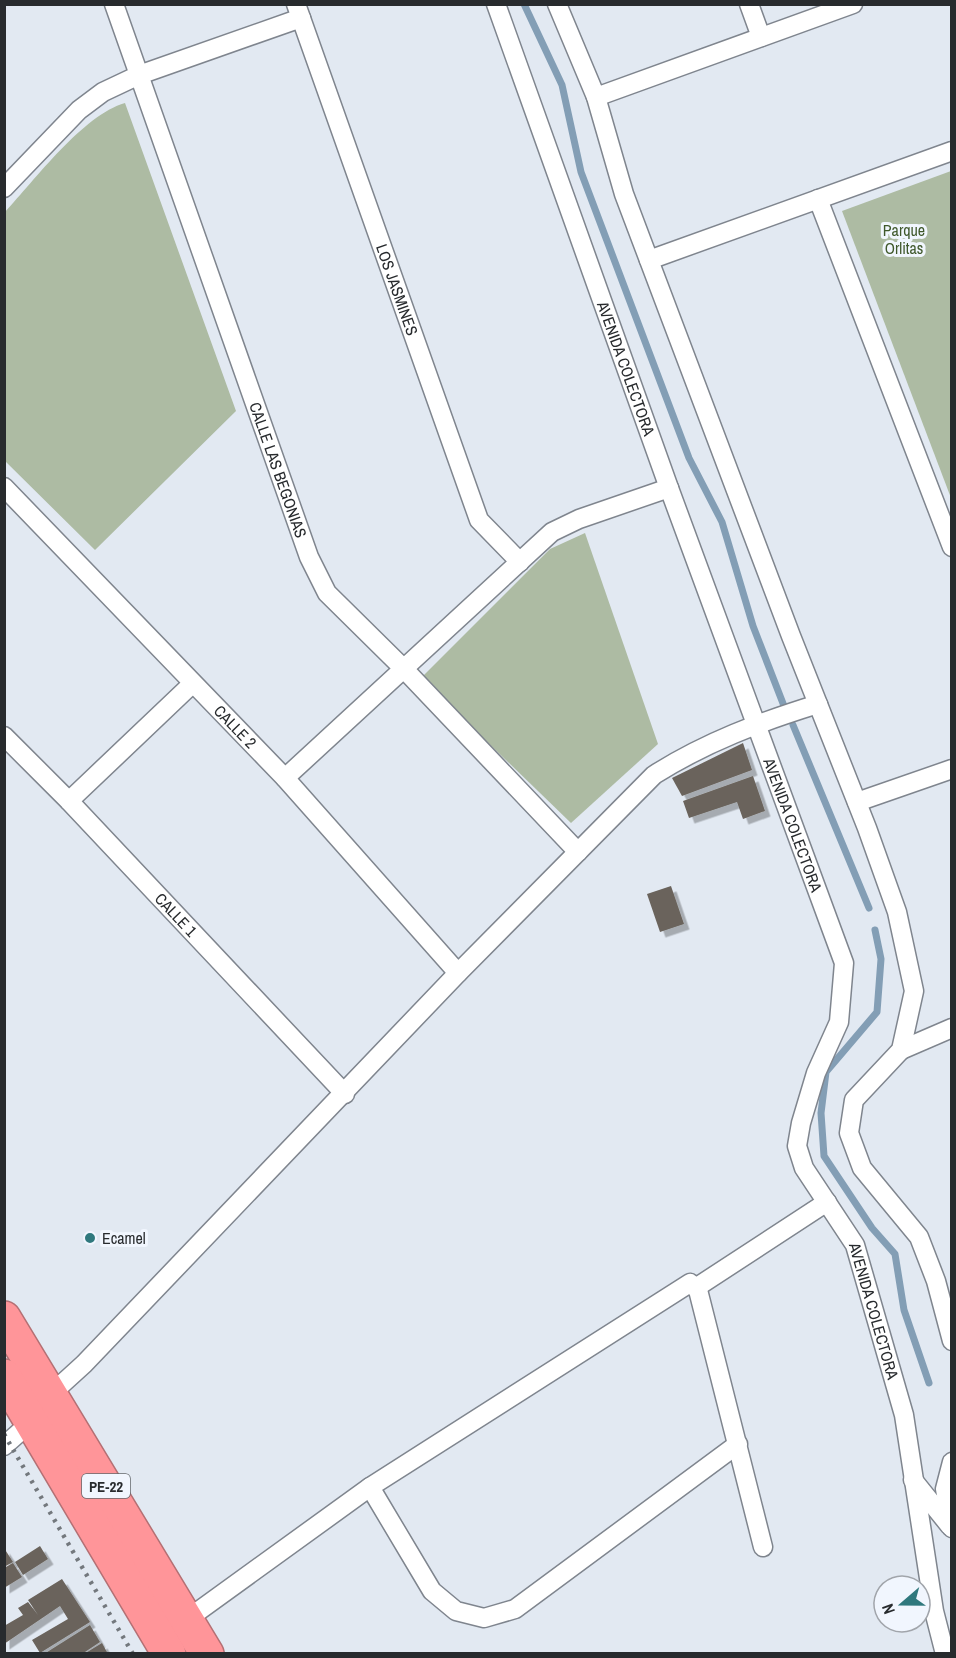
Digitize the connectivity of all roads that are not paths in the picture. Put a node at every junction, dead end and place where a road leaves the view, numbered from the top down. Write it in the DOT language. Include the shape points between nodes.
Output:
graph roads {
  1 [pos="114,4"];
  2 [pos="496,4"];
  3 [pos="557,4"];
  4 [pos="749,4"];
  5 [pos="853,4"];
  6 [pos="299,11"];
  7 [pos="761,37"];
  8 [pos="140,75"];
  9 [pos="596,97"];
  10 [pos="951,151"];
  11 [pos="4,188"];
  12 [pos="818,199"];
  13 [pos="649,260"];
  14 [pos="669,488"];
  15 [pos="9,499"];
  16 [pos="951,547"];
  17 [pos="519,562"];
  18 [pos="404,669"];
  19 [pos="192,684"];
  20 [pos="818,704"];
  21 [pos="756,723"];
  22 [pos="4,736"];
  23 [pos="951,769"];
  24 [pos="285,778"];
  25 [pos="69,801"];
  26 [pos="857,802"];
  27 [pos="578,852"];
  28 [pos="458,973"];
  29 [pos="951,1028"];
  30 [pos="901,1050"];
  31 [pos="345,1094"];
  32 [pos="827,1202"];
  33 [pos="697,1287"];
  34 [pos="4,1318"];
  35 [pos="951,1341"];
  36 [pos="4,1377"];
  37 [pos="51,1394"];
  38 [pos="31,1422"];
  39 [pos="738,1444"];
  40 [pos="4,1446"];
  41 [pos="951,1462"];
  42 [pos="912,1479"];
  43 [pos="370,1487"];
  44 [pos="951,1528"];
  45 [pos="763,1547"];
  46 [pos="187,1619"];
  47 [pos="165,1646"];
  48 [pos="207,1653"];
  49 [pos="945,1653"];
  1 -- 8 [label="street, CALLE LAS BEGONIAS"];
  2 -- 14 [label="street, AVENIDA COLECTORA"];
  3 -- 9 [label="street"];
  4 -- 7 [label="street"];
  5 -- 7 [label="street"];
  6 -- 8 [label="street"];
  6 -- 17 [label="street, LOS JASMINES" via="479,520"];
  7 -- 9 [label="street"];
  8 -- 11 [label="street" via="103,92 79,110"];
  8 -- 18 [label="street, CALLE LAS BEGONIAS" via="309,557 327,593"];
  9 -- 13 [label="street" via="624,194"];
  10 -- 12 [label="street"];
  12 -- 13 [label="street"];
  12 -- 16 [label="street"];
  13 -- 20 [label="street"];
  14 -- 17 [label="street" via="552,532"];
  14 -- 21 [label="street, AVENIDA COLECTORA"];
  15 -- 19 [label="street, CALLE 2"];
  17 -- 18 [label="street"];
  18 -- 24 [label="street"];
  18 -- 27 [label="street, CALLE LAS BEGONIAS"];
  19 -- 24 [label="street, CALLE 2"];
  19 -- 25 [label="street"];
  20 -- 21 [label="street"];
  20 -- 26 [label="street"];
  21 -- 27 [label="street" via="685,755 654,775"];
  21 -- 32 [label="street, AVENIDA COLECTORA" via="844,963 838,1022 816,1072 797,1146 804,1168"];
  22 -- 25 [label="street, CALLE 1"];
  23 -- 26 [label="street"];
  24 -- 28 [label="street, CALLE 2"];
  25 -- 31 [label="street, CALLE 1"];
  26 -- 30 [label="street" via="897,912 914,991"];
  27 -- 28 [label="street"];
  28 -- 31 [label="street"];
  29 -- 30 [label="street"];
  30 -- 35 [label="street" via="854,1100 849,1133 862,1168 919,1237 936,1281"];
  31 -- 37 [label="street"];
  32 -- 33 [label="street"];
  32 -- 42 [label="street, AVENIDA COLECTORA" via="855,1245 904,1414"];
  33 -- 39 [label="street"];
  33 -- 43 [label="street" via="684,1285"];
  34 -- 37 [label="highway, PE-22"];
  36 -- 38 [label="highway, PE-22"];
  37 -- 38 [label="street"];
  37 -- 46 [label="highway, PE-22"];
  38 -- 40 [label="street"];
  38 -- 47 [label="highway, PE-22"];
  39 -- 43 [label="street" via="515,1609 484,1618 456,1611 432,1591"];
  39 -- 45 [label="street"];
  41 -- 44 [label="street" via="945,1489"];
  42 -- 44 [label="street"];
  42 -- 49 [label="street, AVENIDA COLECTORA"];
  43 -- 46 [label="street"];
  46 -- 47 [label="street"];
  46 -- 48 [label="highway, PE-22"];
}
